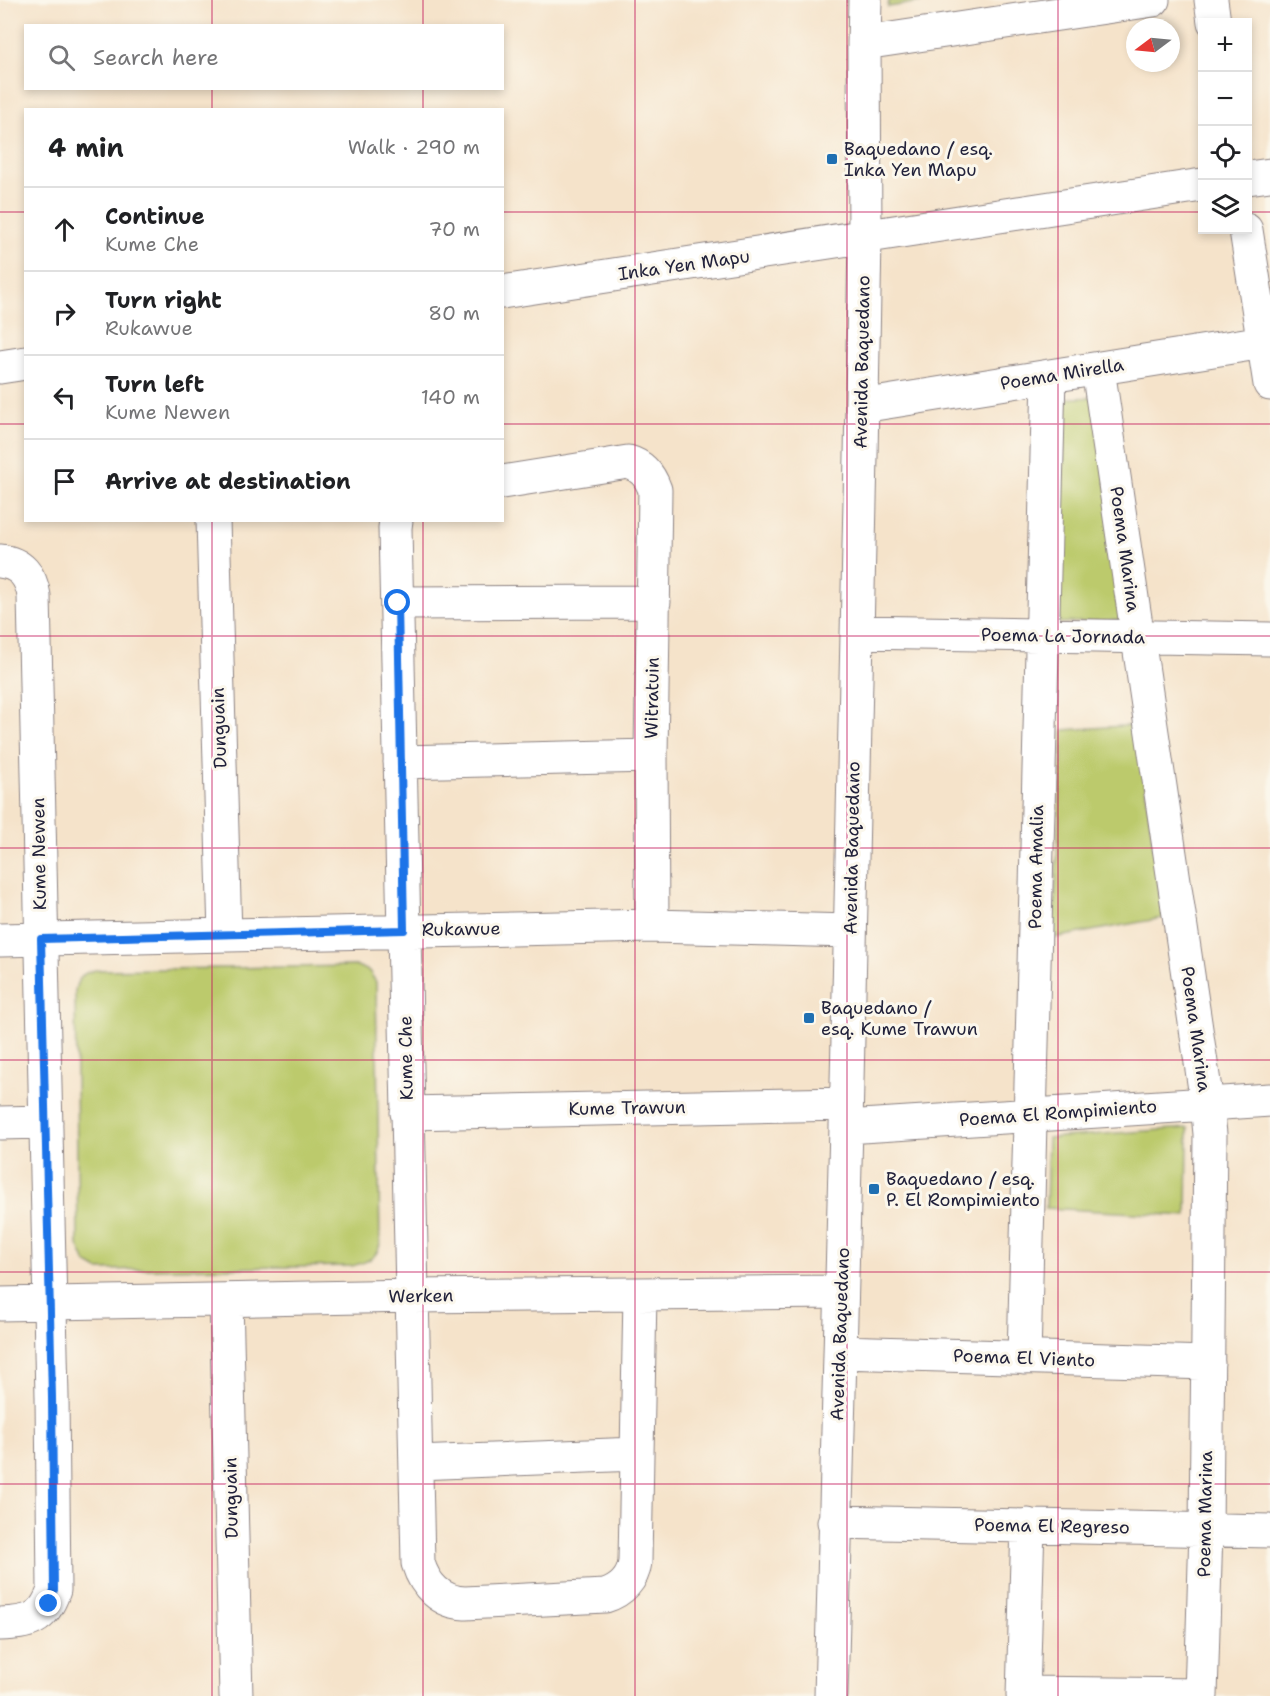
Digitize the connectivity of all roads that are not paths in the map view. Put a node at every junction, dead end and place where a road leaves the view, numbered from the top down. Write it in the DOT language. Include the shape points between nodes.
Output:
graph roads {
  1 [pos="866,0"];
  2 [pos="1153,0"];
  3 [pos="1210,0"];
  4 [pos="1099,4"];
  5 [pos="1213,18"];
  6 [pos="864,43"];
  7 [pos="1270,175"];
  8 [pos="1252,177"];
  9 [pos="1198,186"];
  10 [pos="1247,234"];
  11 [pos="864,238"];
  12 [pos="504,292"];
  13 [pos="1267,341"];
  14 [pos="24,363"];
  15 [pos="0,367"];
  16 [pos="1098,369"];
  17 [pos="1049,376"];
  18 [pos="1270,384"];
  19 [pos="862,406"];
  20 [pos="504,482"];
  21 [pos="213,522"];
  22 [pos="396,522"];
  23 [pos="10,564"];
  24 [pos="654,602"];
  25 [pos="398,603"];
  26 [pos="857,632"];
  27 [pos="1042,635"];
  28 [pos="1138,637"];
  29 [pos="1270,639"];
  30 [pos="651,756"];
  31 [pos="400,762"];
  32 [pos="652,926"];
  33 [pos="404,930"];
  34 [pos="850,931"];
  35 [pos="225,935"];
  36 [pos="41,939"];
  37 [pos="0,940"];
  38 [pos="1270,1100"];
  39 [pos="1207,1103"];
  40 [pos="407,1113"];
  41 [pos="1030,1114"];
  42 [pos="846,1115"];
  43 [pos="46,1122"];
  44 [pos="0,1123"];
  45 [pos="841,1292"];
  46 [pos="640,1294"];
  47 [pos="412,1296"];
  48 [pos="226,1300"];
  49 [pos="50,1303"];
  50 [pos="0,1304"];
  51 [pos="840,1352"];
  52 [pos="1024,1358"];
  53 [pos="1208,1363"];
  54 [pos="636,1454"];
  55 [pos="417,1463"];
  56 [pos="834,1522"];
  57 [pos="1028,1525"];
  58 [pos="1206,1530"];
  59 [pos="1270,1532"];
  60 [pos="0,1624"];
  61 [pos="1023,1694"];
  62 [pos="236,1696"];
  63 [pos="831,1696"];
  64 [pos="1201,1696"];
  1 -- 6 [label="street, Avenida Baquedano"];
  2 -- 4 [label="street"];
  3 -- 5 [label="street"];
  4 -- 6 [label="street"];
  6 -- 11 [label="street, Avenida Baquedano"];
  7 -- 8 [label="street"];
  9 -- 11 [label="street, Inka Yen Mapu"];
  10 -- 13 [label="street"];
  11 -- 12 [label="street, Inka Yen Mapu"];
  11 -- 19 [label="street, Avenida Baquedano"];
  13 -- 16 [label="street, Poema Mirella"];
  13 -- 18 [label="street"];
  14 -- 15 [label="street"];
  16 -- 17 [label="street, Poema Mirella"];
  16 -- 28 [label="street, Poema Marina"];
  17 -- 19 [label="street, Poema Mirella"];
  17 -- 27 [label="street, Poema Amalia"];
  19 -- 26 [label="street, Avenida Baquedano"];
  20 -- 24 [label="street, Witratuin" via="619,462 634,463 646,472 655,490 656,505"];
  21 -- 35 [label="street, Dunguain"];
  22 -- 25 [label="street, Kume Che"];
  23 -- 36 [label="street, Kume Newen" via="30,579 34,596"];
  24 -- 25 [label="street"];
  24 -- 30 [label="street, Witratuin"];
  25 -- 31 [label="street, Kume Che"];
  26 -- 27 [label="street, Poema La Jornada"];
  26 -- 34 [label="street, Avenida Baquedano"];
  27 -- 28 [label="street, Poema La Jornada"];
  27 -- 41 [label="street, Poema Amalia"];
  28 -- 29 [label="street, Poema La Jornada"];
  28 -- 39 [label="street, Poema Marina"];
  30 -- 31 [label="street"];
  30 -- 32 [label="street, Witratuin"];
  31 -- 33 [label="street, Kume Che"];
  32 -- 33 [label="street, Rukawue"];
  32 -- 34 [label="street, Rukawue"];
  33 -- 35 [label="street, Rukawue"];
  33 -- 40 [label="street, Kume Che"];
  34 -- 42 [label="street, Avenida Baquedano"];
  35 -- 36 [label="street, Rukawue"];
  36 -- 37 [label="street, Rukawue"];
  36 -- 43 [label="street, Kume Newen"];
  38 -- 39 [label="street, Poema El Rompimiento"];
  39 -- 41 [label="street, Poema El Rompimiento"];
  39 -- 53 [label="street, Poema Marina"];
  40 -- 42 [label="street, Kume Trawun"];
  40 -- 47 [label="street, Kume Che"];
  41 -- 42 [label="street, Poema El Rompimiento"];
  41 -- 52 [label="street, Poema Amalia"];
  42 -- 45 [label="street, Avenida Baquedano"];
  43 -- 44 [label="street"];
  43 -- 49 [label="street, Kume Newen"];
  45 -- 46 [label="street, Werken"];
  45 -- 51 [label="street, Avenida Baquedano"];
  46 -- 47 [label="street, Werken"];
  46 -- 54 [label="street"];
  47 -- 48 [label="street, Werken"];
  47 -- 55 [label="street, Kume Che"];
  48 -- 49 [label="street, Werken"];
  48 -- 62 [label="street, Dunguain"];
  49 -- 50 [label="street, Werken"];
  49 -- 60 [label="street, Kume Newen" via="54,1590 44,1610 29,1621"];
  51 -- 52 [label="street, Poema El Viento"];
  51 -- 56 [label="street, Avenida Baquedano"];
  52 -- 53 [label="street, Poema El Viento"];
  53 -- 58 [label="street, Poema Marina"];
  54 -- 55 [label="street"];
  54 -- 55 [label="street, Kume Che" via="634,1568 619,1590 605,1596 465,1603 445,1599 434,1590 418,1563"];
  56 -- 57 [label="street, Poema El Regreso"];
  56 -- 63 [label="street, Avenida Baquedano"];
  57 -- 58 [label="street, Poema El Regreso"];
  57 -- 61 [label="street"];
  58 -- 59 [label="street, Poema El Regreso"];
  58 -- 64 [label="street, Poema Marina"];
  61 -- 64 [label="street"];
}
